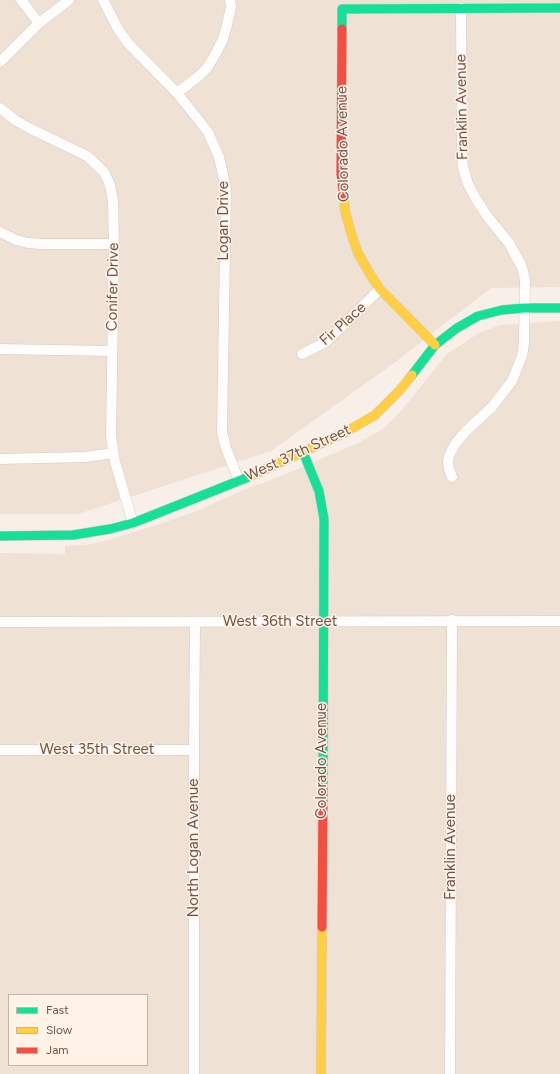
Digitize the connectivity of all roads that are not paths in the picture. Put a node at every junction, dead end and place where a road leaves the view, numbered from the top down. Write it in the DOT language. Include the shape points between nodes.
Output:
graph roads {
  1 [pos="21,0"];
  2 [pos="69,0"];
  3 [pos="230,0"];
  4 [pos="103,1"];
  5 [pos="461,8"];
  6 [pos="560,8"];
  7 [pos="40,22"];
  8 [pos="0,62"];
  9 [pos="177,93"];
  10 [pos="0,108"];
  11 [pos="0,232"];
  12 [pos="114,244"];
  13 [pos="380,289"];
  14 [pos="524,308"];
  15 [pos="560,308"];
  16 [pos="435,345"];
  17 [pos="0,349"];
  18 [pos="111,351"];
  19 [pos="302,354"];
  20 [pos="303,452"];
  21 [pos="113,453"];
  22 [pos="0,459"];
  23 [pos="452,477"];
  24 [pos="239,481"];
  25 [pos="133,523"];
  26 [pos="0,536"];
  27 [pos="452,620"];
  28 [pos="560,621"];
  29 [pos="0,622"];
  30 [pos="195,622"];
  31 [pos="323,622"];
  32 [pos="0,750"];
  33 [pos="194,750"];
  34 [pos="194,1074"];
  35 [pos="321,1074"];
  36 [pos="450,1074"];
  1 -- 7 [label="street"];
  2 -- 7 [label="street"];
  3 -- 9 [label="street" via="228,25 216,53 207,68"];
  4 -- 9 [label="street, Logan Drive" via="128,43"];
  5 -- 6 [label="street"];
  5 -- 13 [label="street, Colorado Avenue" via="342,9 341,174 344,203 358,253"];
  5 -- 14 [label="street, Franklin Avenue" via="463,167 476,199 509,243 522,267 525,280"];
  7 -- 8 [label="street"];
  9 -- 24 [label="street, Logan Drive" via="208,132 224,174 226,188 222,432"];
  10 -- 12 [label="street, Conifer Drive" via="29,128 87,156 104,172 112,192"];
  11 -- 12 [label="street" via="28,243"];
  12 -- 18 [label="street, Conifer Drive"];
  13 -- 16 [label="street, Colorado Avenue"];
  13 -- 19 [label="street, Fir Place" via="326,342"];
  14 -- 15 [label="street, West 37th Street"];
  14 -- 16 [label="street, West 37th Street" via="478,316"];
  14 -- 23 [label="street, Franklin Avenue" via="524,343 518,370 502,395 455,444 448,463"];
  16 -- 20 [label="street, West 37th Street" via="400,390 375,415"];
  17 -- 18 [label="street"];
  18 -- 21 [label="street, Conifer Drive"];
  20 -- 24 [label="street, West 37th Street"];
  20 -- 31 [label="street, Colorado Avenue" via="319,491 324,519"];
  21 -- 22 [label="street" via="84,458"];
  21 -- 25 [label="street, Conifer Drive"];
  24 -- 25 [label="street, West 37th Street"];
  25 -- 26 [label="street, West 37th Street" via="73,535"];
  27 -- 28 [label="street, West 36th Street"];
  27 -- 31 [label="street, West 36th Street"];
  27 -- 36 [label="street, Franklin Avenue"];
  29 -- 30 [label="street, West 36th Street"];
  30 -- 31 [label="street, West 36th Street"];
  30 -- 33 [label="street, North Logan Avenue"];
  31 -- 35 [label="street, Colorado Avenue"];
  32 -- 33 [label="street, West 35th Street"];
  33 -- 34 [label="street, North Logan Avenue"];
}
